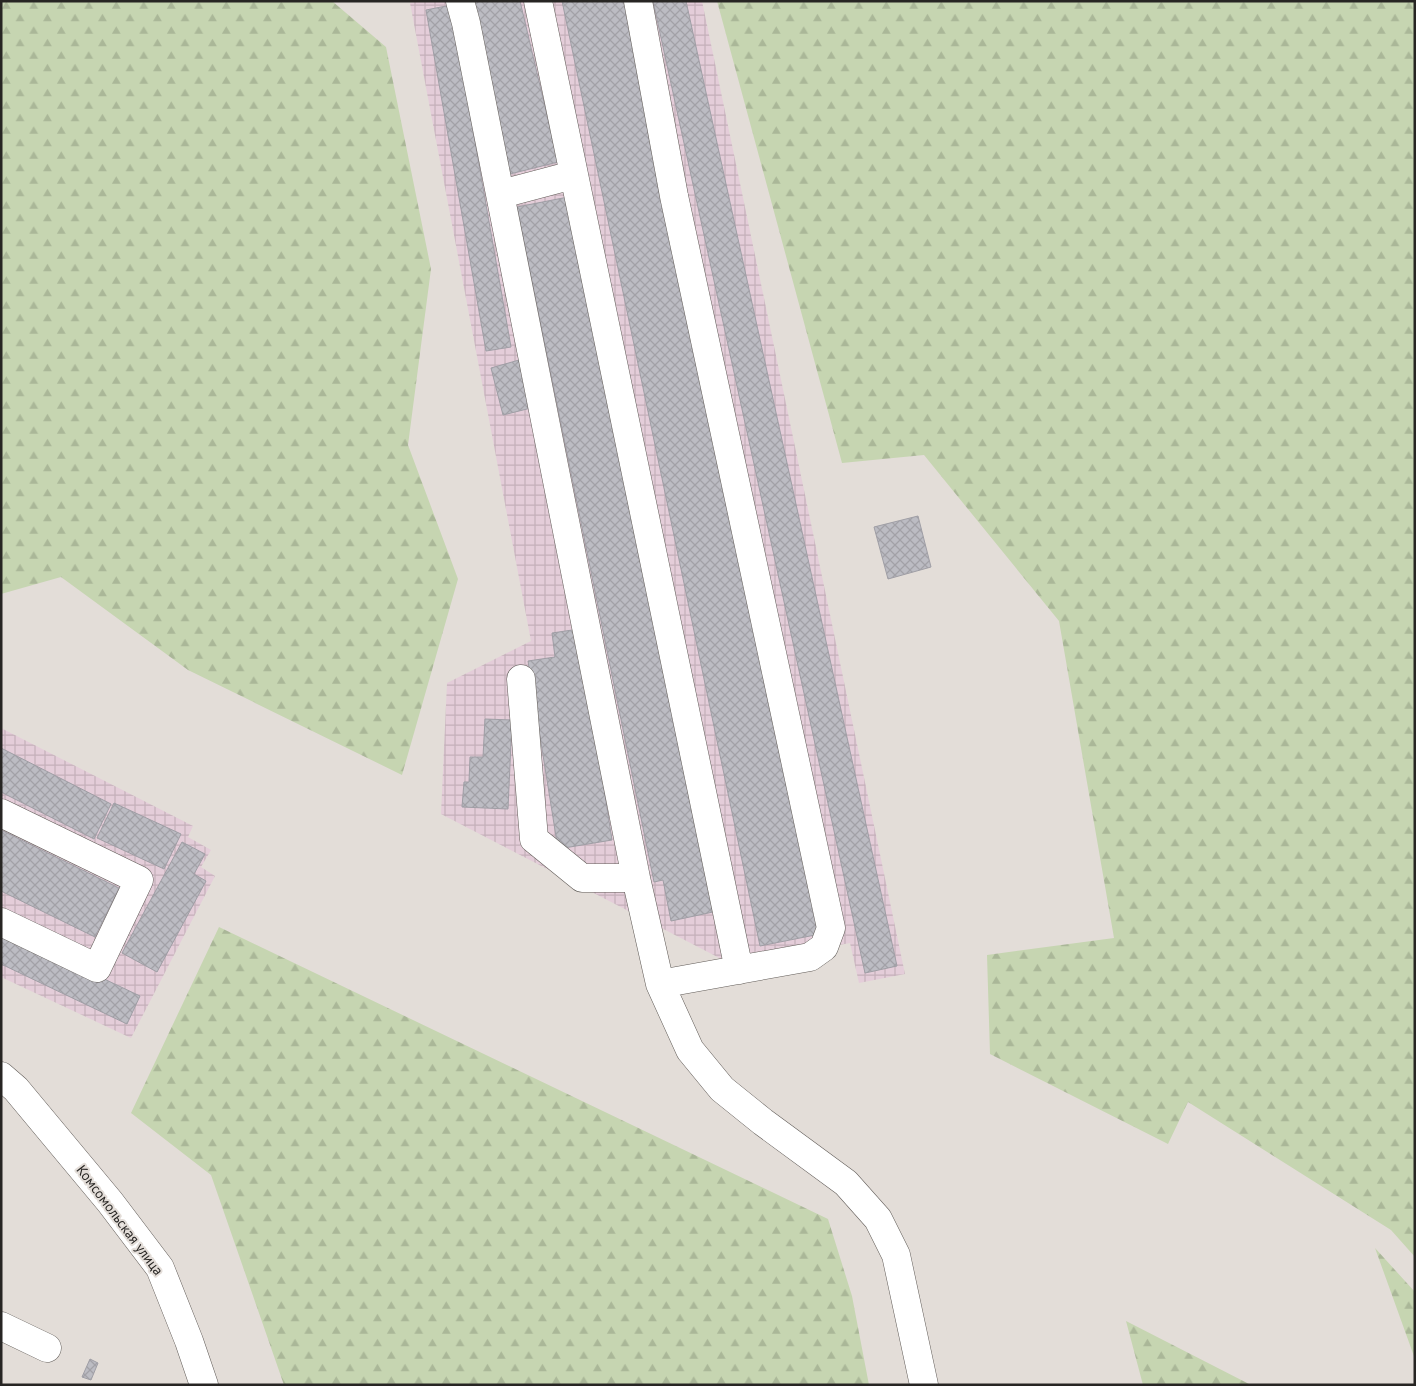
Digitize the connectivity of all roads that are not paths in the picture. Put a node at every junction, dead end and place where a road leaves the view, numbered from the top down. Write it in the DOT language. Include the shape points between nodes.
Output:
graph roads {
  1 [pos="460,1"];
  2 [pos="538,1"];
  3 [pos="638,1"];
  4 [pos="573,175"];
  5 [pos="500,194"];
  6 [pos="521,679"];
  7 [pos="1,813"];
  8 [pos="636,878"];
  9 [pos="1,922"];
  10 [pos="739,970"];
  11 [pos="660,984"];
  12 [pos="1,1076"];
  13 [pos="1,1326"];
  14 [pos="47,1348"];
  15 [pos="204,1385"];
  16 [pos="924,1385"];
  1 -- 5 [label="street"];
  2 -- 4 [label="street"];
  3 -- 10 [label="street" via="674,196 831,928 824,947 810,957"];
  4 -- 5 [label="street"];
  4 -- 10 [label="street"];
  5 -- 8 [label="street"];
  6 -- 8 [label="street" via="534,838 582,878"];
  7 -- 9 [label="street" via="139,880 98,968"];
  8 -- 11 [label="street"];
  10 -- 11 [label="street"];
  11 -- 16 [label="street" via="690,1050 722,1089 846,1183 878,1219 896,1255"];
  12 -- 15 [label="street, Комсомольская улица" via="16,1089 104,1194 160,1268"];
  13 -- 14 [label="street"];
}
